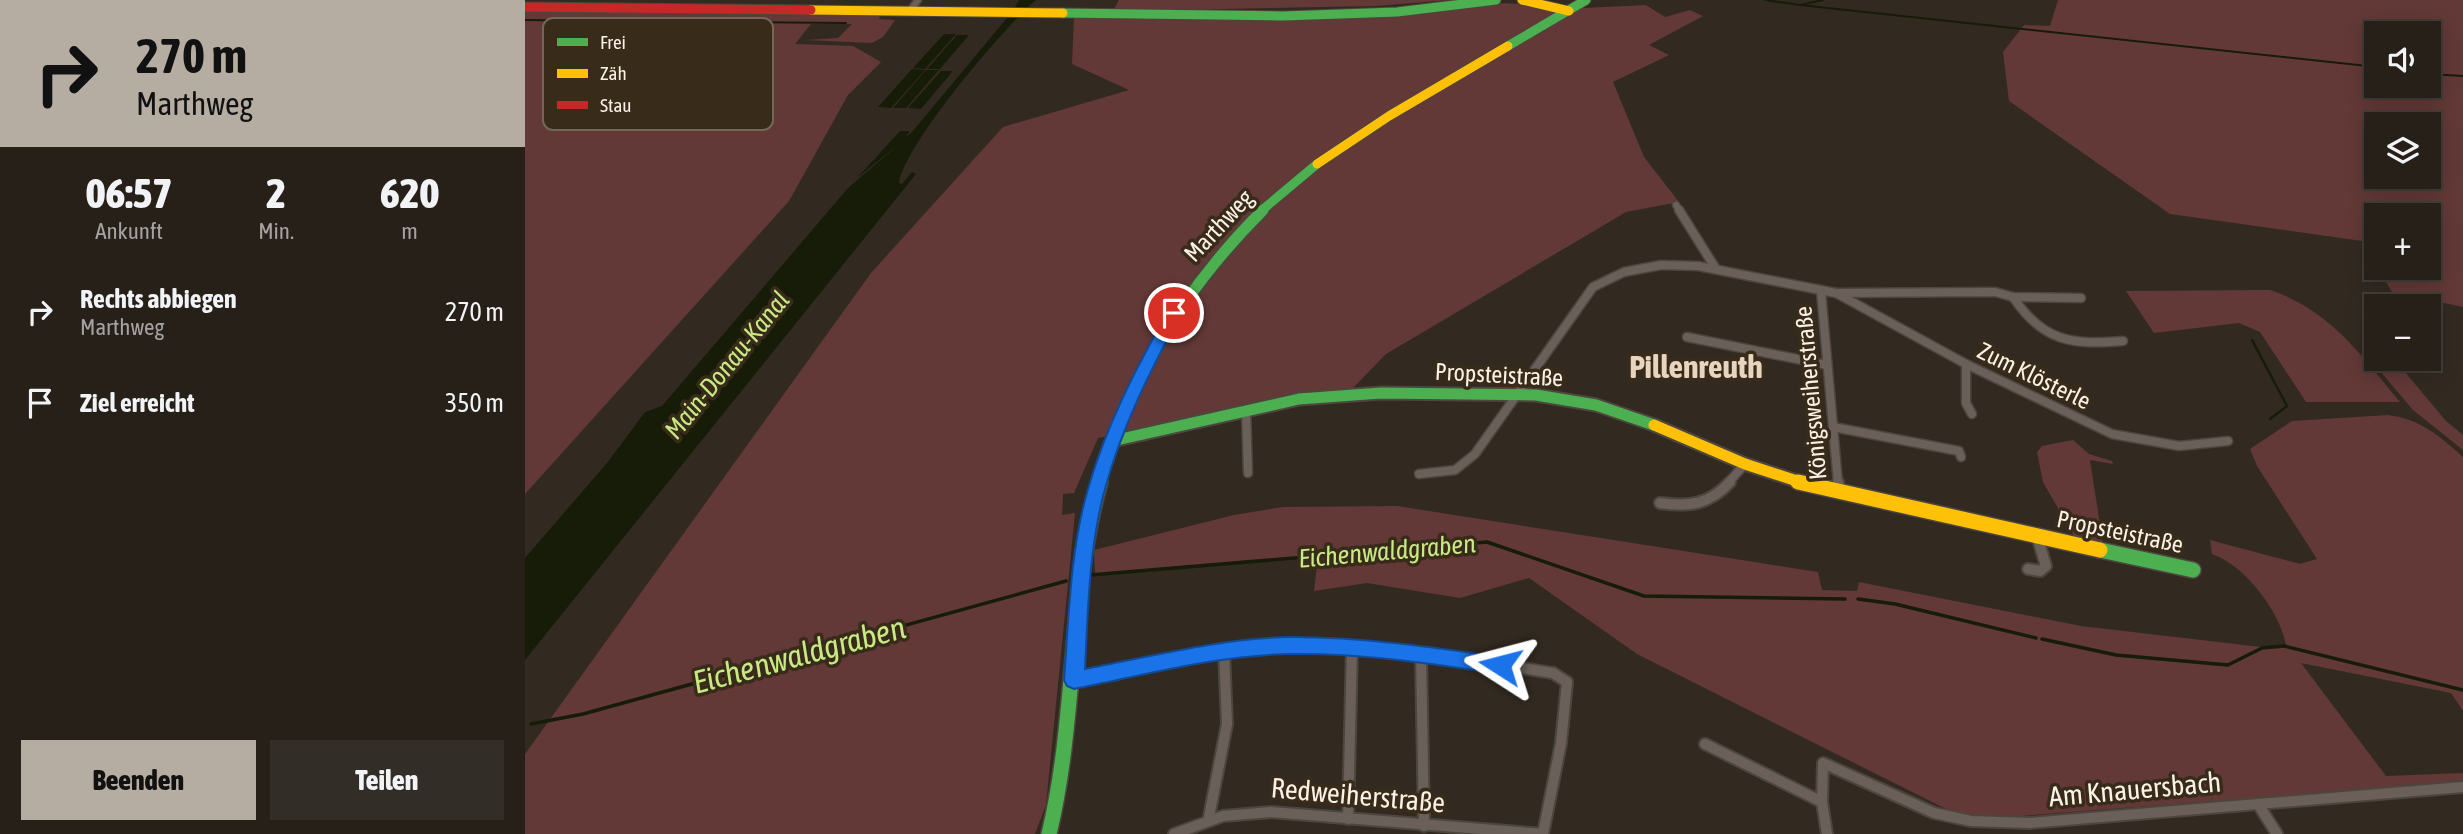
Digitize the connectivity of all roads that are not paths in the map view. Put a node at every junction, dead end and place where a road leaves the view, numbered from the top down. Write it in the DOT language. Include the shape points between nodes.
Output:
graph roads {
  1 [pos="1496,0"];
  2 [pos="1522,0"];
  3 [pos="1586,0"];
  4 [pos="918,1"];
  5 [pos="525,7"];
  6 [pos="1569,11"];
  7 [pos="909,12"];
  8 [pos="1676,205"];
  9 [pos="1716,270"];
  10 [pos="1821,291"];
  11 [pos="1836,293"];
  12 [pos="2013,297"];
  13 [pos="2081,298"];
  14 [pos="1687,337"];
  15 [pos="2123,341"];
  16 [pos="1966,364"];
  17 [pos="1827,365"];
  18 [pos="1516,394"];
  19 [pos="1246,410"];
  20 [pos="1972,414"];
  21 [pos="1833,427"];
  22 [pos="1112,441"];
  23 [pos="2228,441"];
  24 [pos="1961,457"];
  25 [pos="1745,464"];
  26 [pos="1248,473"];
  27 [pos="1419,474"];
  28 [pos="1839,492"];
  29 [pos="1660,503"];
  30 [pos="2037,536"];
  31 [pos="2028,569"];
  32 [pos="2193,569"];
  33 [pos="1352,647"];
  34 [pos="1224,651"];
  35 [pos="1421,653"];
  36 [pos="1074,680"];
  37 [pos="1705,744"];
  38 [pos="2463,787"];
  39 [pos="1822,802"];
  40 [pos="2258,804"];
  41 [pos="1209,817"];
  42 [pos="1348,819"];
  43 [pos="1425,826"];
  44 [pos="2032,829"];
  45 [pos="1049,834"];
  46 [pos="1174,834"];
  47 [pos="1543,834"];
  48 [pos="1827,834"];
  49 [pos="2277,834"];
  1 -- 7 [label="main road" via="1342,15"];
  2 -- 6 [label="main road"];
  3 -- 6 [label="main road, Marthweg"];
  4 -- 7 [label="street"];
  5 -- 7 [label="main road"];
  6 -- 22 [label="main road, Marthweg" via="1353,142 1300,177 1256,215 1218,254 1163,330 1130,393"];
  8 -- 9 [label="street"];
  9 -- 10 [label="street, Zum Klösterle"];
  9 -- 18 [label="street, Zum Klösterle" via="1652,266 1612,276 1593,288"];
  10 -- 11 [label="street, Zum Klösterle"];
  10 -- 17 [label="street, Königsweiherstraße"];
  11 -- 12 [label="street, Zum Klösterle" via="1981,292"];
  11 -- 16 [label="street, Zum Klösterle"];
  12 -- 13 [label="street, Zum Klösterle"];
  12 -- 15 [label="street, Zum Klösterle" via="2024,317 2041,331 2075,344"];
  14 -- 17 [label="street"];
  16 -- 20 [label="street" via="1966,403"];
  16 -- 23 [label="street, Zum Klösterle" via="2112,434 2179,446"];
  17 -- 21 [label="street, Königsweiherstraße"];
  18 -- 19 [label="main road, Propsteistraße" via="1346,393"];
  18 -- 25 [label="main road, Propsteistraße" via="1548,395 1625,412"];
  18 -- 27 [label="street, Zum Klösterle" via="1468,462 1446,472"];
  19 -- 22 [label="main road, Propsteistraße" via="1174,432"];
  19 -- 26 [label="street"];
  21 -- 24 [label="street" via="1959,451"];
  21 -- 28 [label="street, Königsweiherstraße"];
  22 -- 36 [label="main road, Marthweg" via="1086,542"];
  25 -- 28 [label="main road, Propsteistraße"];
  25 -- 29 [label="street" via="1710,501 1679,506"];
  28 -- 30 [label="main road, Propsteistraße"];
  30 -- 31 [label="street, Propsteistraße" via="2046,566 2040,571"];
  30 -- 32 [label="main road, Propsteistraße"];
  33 -- 34 [label="street"];
  33 -- 35 [label="street"];
  33 -- 42 [label="street"];
  34 -- 36 [label="street"];
  34 -- 41 [label="street" via="1227,724"];
  35 -- 43 [label="street"];
  35 -- 47 [label="street" via="1553,673 1567,682 1561,743"];
  36 -- 45 [label="main road, Marthweg" via="1067,769"];
  37 -- 39 [label="street"];
  38 -- 40 [label="street, Am Knauersbach"];
  39 -- 44 [label="street, Am Knauersbach" via="1823,763 1934,813"];
  39 -- 48 [label="street"];
  40 -- 44 [label="street, Am Knauersbach"];
  40 -- 49 [label="street"];
  41 -- 42 [label="street, Redweiherstraße" via="1281,811"];
  41 -- 46 [label="street, Redweiherstraße"];
  42 -- 43 [label="street, Redweiherstraße"];
  43 -- 47 [label="street, Redweiherstraße"];
}
